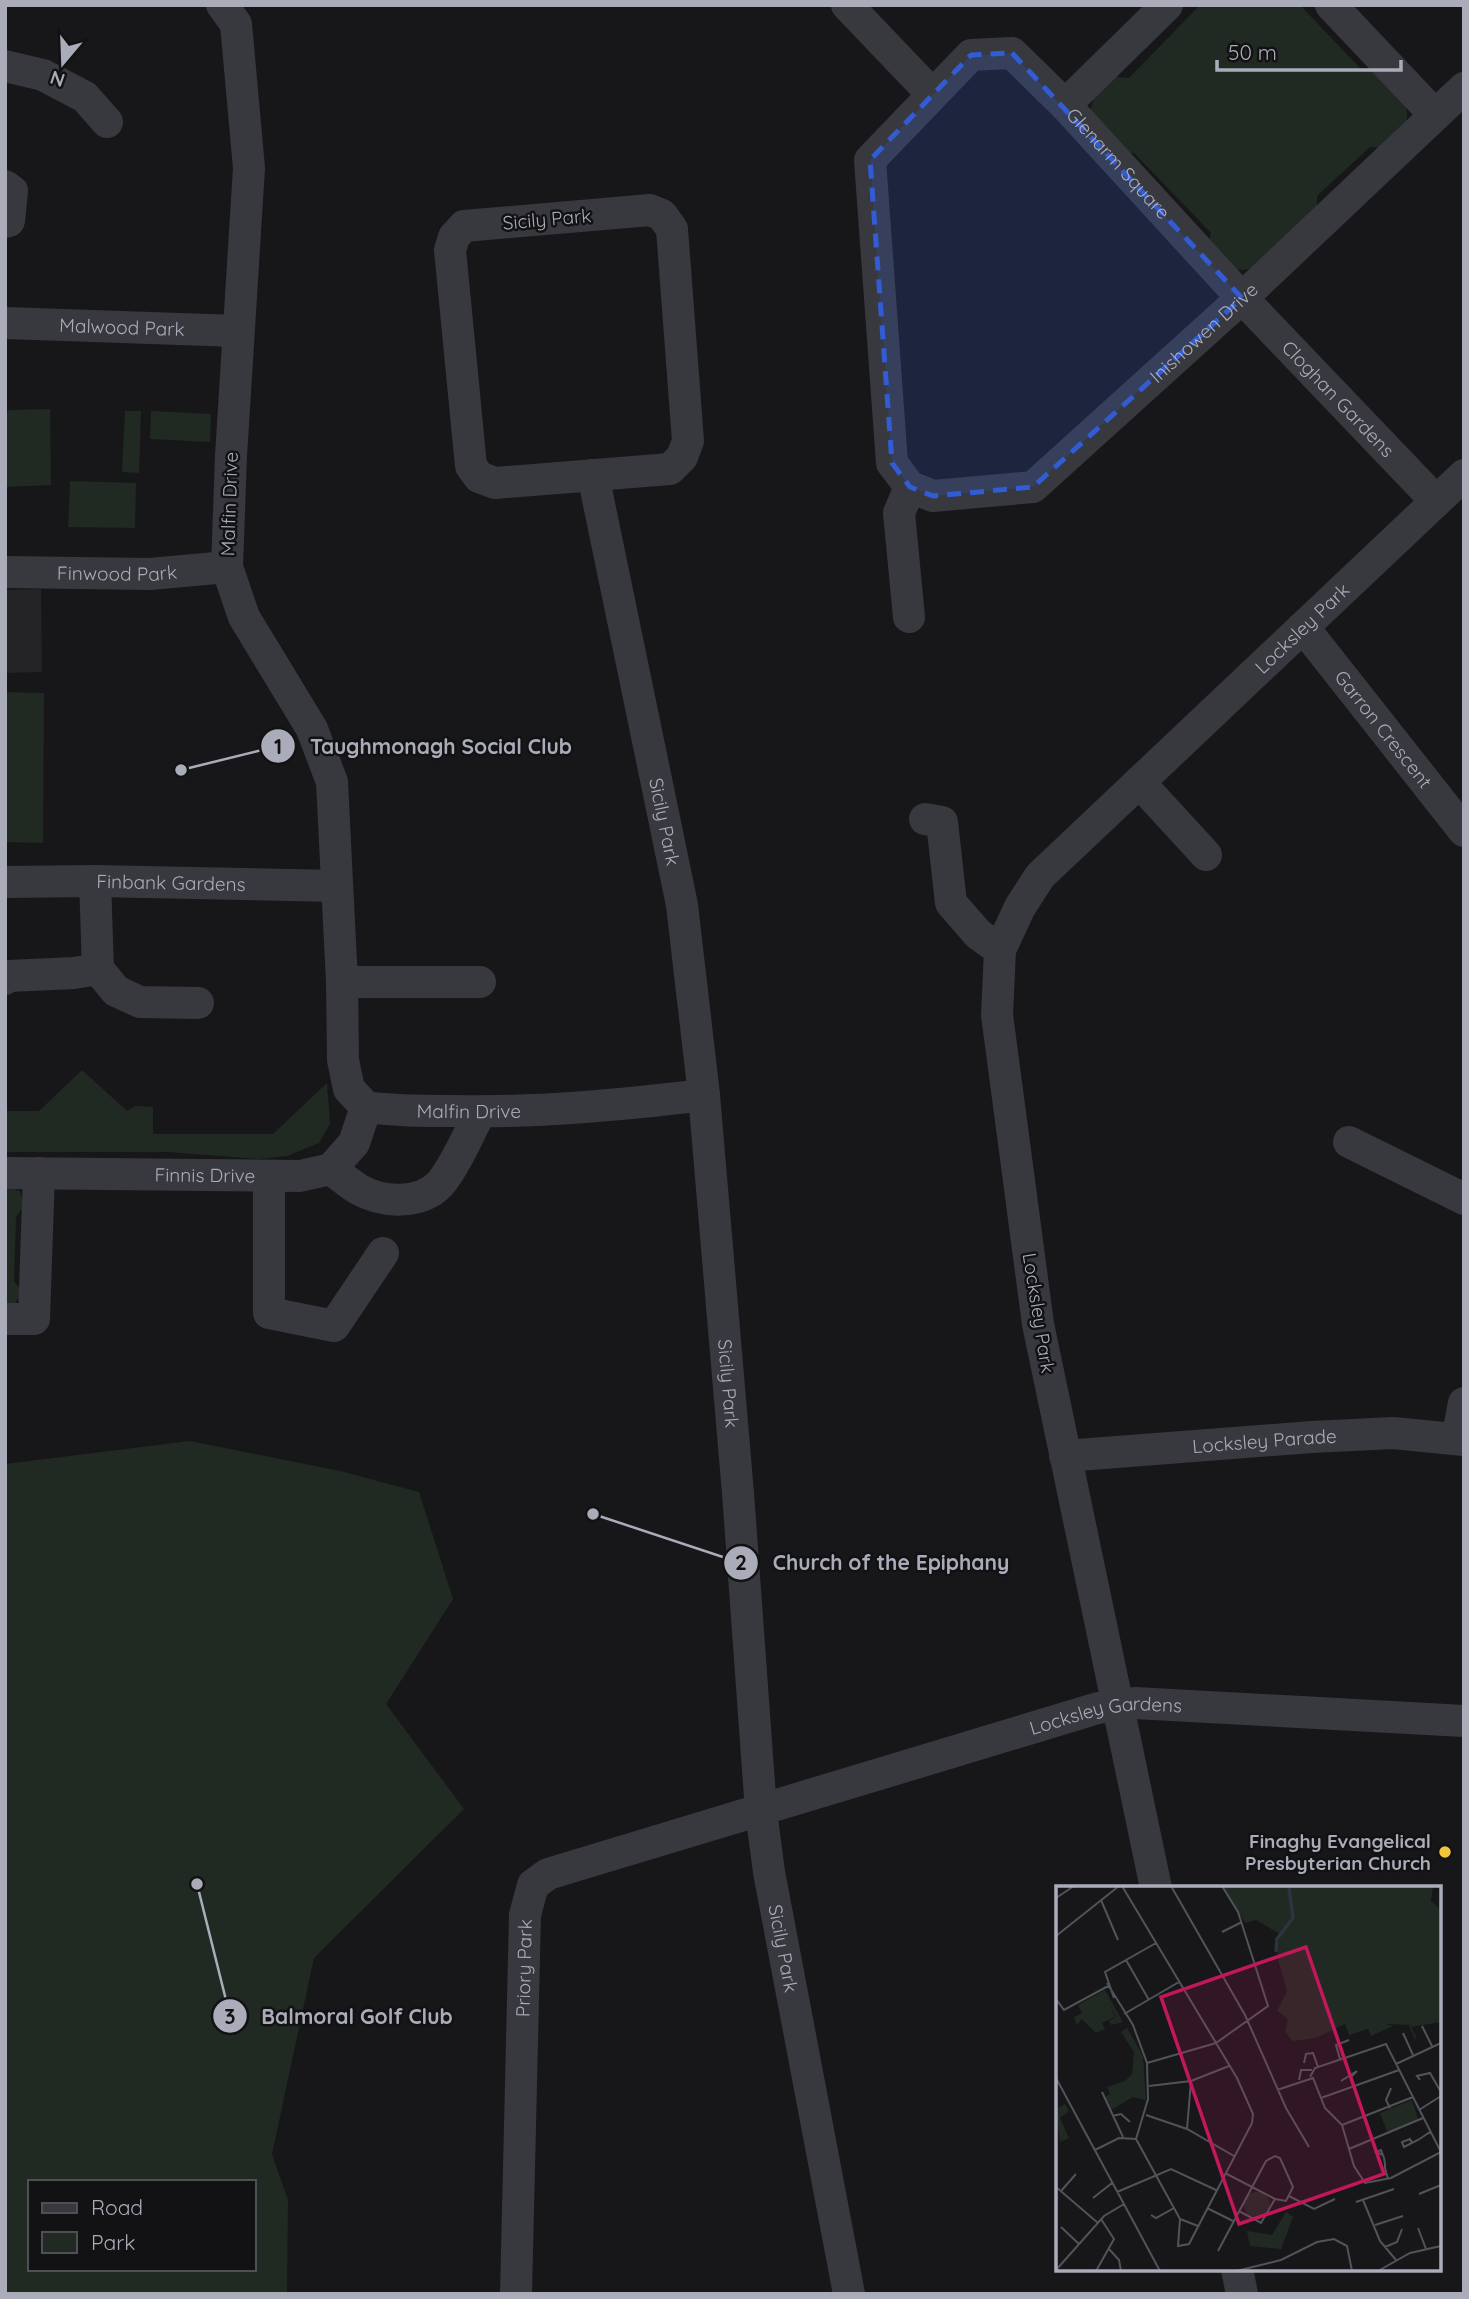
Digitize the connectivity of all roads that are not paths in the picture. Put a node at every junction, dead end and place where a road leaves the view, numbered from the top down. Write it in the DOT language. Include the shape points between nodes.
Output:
graph roads {
  1 [pos="222,5"];
  2 [pos="847,5"];
  3 [pos="1167,5"];
  4 [pos="1331,5"];
  5 [pos="5,66"];
  6 [pos="1464,88"];
  7 [pos="932,94"];
  8 [pos="1065,105"];
  9 [pos="1434,115"];
  10 [pos="107,122"];
  11 [pos="5,186"];
  12 [pos="5,222"];
  13 [pos="1242,298"];
  14 [pos="5,323"];
  15 [pos="238,331"];
  16 [pos="593,475"];
  17 [pos="1464,475"];
  18 [pos="910,487"];
  19 [pos="1436,501"];
  20 [pos="227,567"];
  21 [pos="5,572"];
  22 [pos="909,617"];
  23 [pos="1303,627"];
  24 [pos="1139,782"];
  25 [pos="925,819"];
  26 [pos="1464,831"];
  27 [pos="1206,855"];
  28 [pos="95,881"];
  29 [pos="5,882"];
  30 [pos="336,886"];
  31 [pos="1000,950"];
  32 [pos="98,969"];
  33 [pos="5,979"];
  34 [pos="342,982"];
  35 [pos="480,982"];
  36 [pos="198,1003"];
  37 [pos="704,1095"];
  38 [pos="366,1107"];
  39 [pos="480,1112"];
  40 [pos="1349,1142"];
  41 [pos="331,1169"];
  42 [pos="5,1173"];
  43 [pos="39,1173"];
  44 [pos="268,1177"];
  45 [pos="1464,1199"];
  46 [pos="383,1253"];
  47 [pos="5,1319"];
  48 [pos="1464,1403"];
  49 [pos="1461,1439"];
  50 [pos="1065,1456"];
  51 [pos="1118,1704"];
  52 [pos="1464,1721"];
  53 [pos="761,1811"];
  54 [pos="1156,1886"];
  55 [pos="1237,2271"];
  56 [pos="516,2294"];
  57 [pos="849,2294"];
  58 [pos="1242,2294"];
  1 -- 15 [label="street, Malfin Drive" via="236,24 249,168"];
  2 -- 7 [label="street"];
  3 -- 8 [label="street, Glenarm Square"];
  4 -- 9 [label="street"];
  5 -- 10 [label="street" via="43,75 85,97"];
  6 -- 9 [label="street, Inishowen Drive"];
  7 -- 8 [label="street" via="971,55 1012,53"];
  7 -- 18 [label="street" via="870,160 892,463"];
  8 -- 13 [label="street, Glenarm Square"];
  9 -- 13 [label="street, Inishowen Drive"];
  11 -- 12 [label="street" via="12,191 9,221"];
  13 -- 18 [label="street, Inishowen Drive" via="1033,487 933,496"];
  13 -- 19 [label="street, Cloghan Gardens"];
  14 -- 15 [label="street, Malwood Park"];
  15 -- 20 [label="street, Malfin Drive"];
  16 -- 16 [label="street, Sicily Park" via="670,469 682,457 688,440 672,229 662,215 650,210 464,226 450,250 471,466 479,477 495,483"];
  16 -- 37 [label="street, Sicily Park" via="682,905"];
  17 -- 19 [label="street, Locksley Park"];
  18 -- 22 [label="street" via="899,513"];
  19 -- 23 [label="street, Locksley Park"];
  20 -- 21 [label="street, Finwood Park" via="149,574"];
  20 -- 30 [label="street, Malfin Drive" via="244,617 312,729 332,782"];
  23 -- 24 [label="street, Locksley Park"];
  23 -- 26 [label="street, Garron Crescent"];
  24 -- 27 [label="street"];
  24 -- 31 [label="street, Locksley Park" via="1040,876"];
  25 -- 31 [label="street" via="942,822 951,903 978,934"];
  28 -- 29 [label="street, Finbank Gardens"];
  28 -- 30 [label="street, Finbank Gardens"];
  28 -- 32 [label="street"];
  30 -- 34 [label="street, Malfin Drive"];
  31 -- 50 [label="street, Locksley Park" via="997,1015 1038,1324"];
  32 -- 33 [label="street"];
  32 -- 36 [label="street" via="116,991 140,1002"];
  34 -- 35 [label="street"];
  34 -- 38 [label="street, Malfin Drive" via="342,1060 349,1089"];
  37 -- 39 [label="street, Malfin Drive"];
  37 -- 53 [label="street, Sicily Park"];
  38 -- 39 [label="street, Malfin Drive"];
  38 -- 41 [label="street" via="354,1143"];
  39 -- 41 [label="street" via="441,1183 428,1193 408,1200 387,1198 360,1190"];
  40 -- 45 [label="street"];
  41 -- 44 [label="street, Finnis Drive"];
  42 -- 43 [label="street, Finnis Drive"];
  43 -- 44 [label="street, Finnis Drive"];
  43 -- 47 [label="street" via="34,1319"];
  44 -- 46 [label="street" via="269,1313 334,1326"];
  48 -- 49 [label="street"];
  49 -- 50 [label="street, Locksley Parade" via="1393,1433"];
  50 -- 51 [label="street, Locksley Park"];
  51 -- 52 [label="street, Locksley Gardens"];
  51 -- 53 [label="street, Locksley Gardens"];
  51 -- 54 [label="street, Locksley Park"];
  53 -- 56 [label="street, Priory Park" via="548,1874 533,1885 525,1915"];
  53 -- 57 [label="street, Sicily Park"];
  55 -- 58 [label="street"];
}
